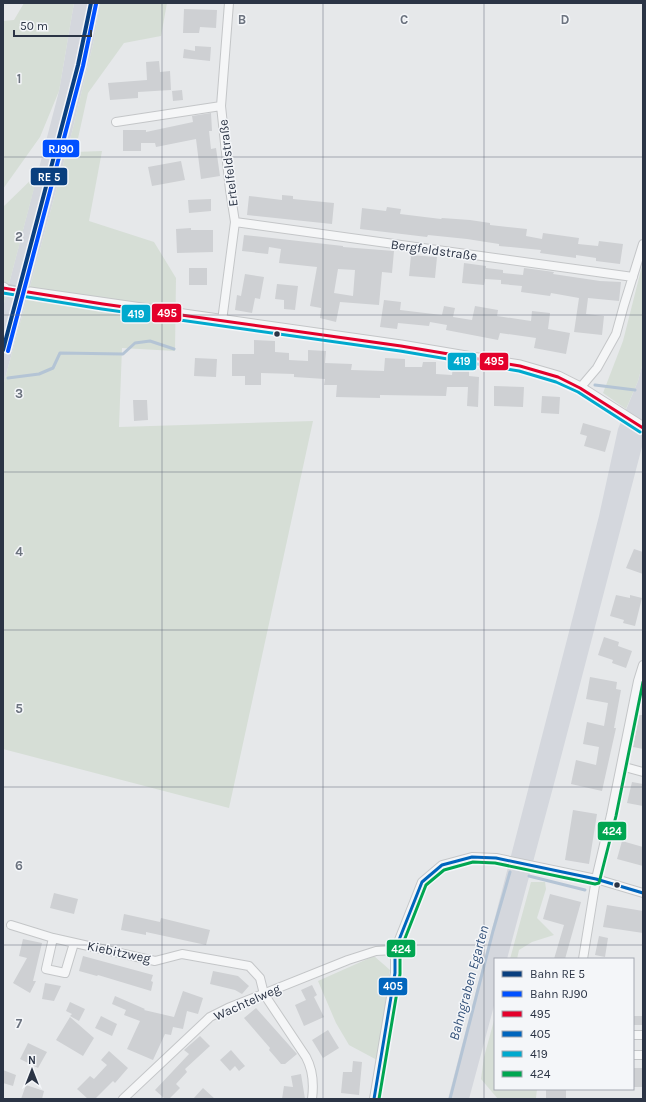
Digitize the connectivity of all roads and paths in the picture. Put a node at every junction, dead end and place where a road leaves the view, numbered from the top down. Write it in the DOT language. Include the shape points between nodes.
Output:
graph roads {
  1 [pos="229,3"];
  2 [pos="221,106"];
  3 [pos="116,122"];
  4 [pos="235,222"];
  5 [pos="643,244"];
  6 [pos="633,277"];
  7 [pos="30,293"];
  8 [pos="222,321"];
  9 [pos="580,388"];
  10 [pos="643,428"];
  11 [pos="643,665"];
  12 [pos="621,766"];
  13 [pos="643,772"];
  14 [pos="596,878"];
  15 [pos="643,893"];
  16 [pos="11,925"];
  17 [pos="52,938"];
  18 [pos="74,943"];
  19 [pos="395,950"];
  20 [pos="583,958"];
  21 [pos="264,994"];
  22 [pos="123,1099"];
  23 [pos="312,1099"];
  24 [pos="374,1099"];
  1 -- 2 [label="street, Ertelfeldstraße"];
  2 -- 3 [label="street"];
  2 -- 4 [label="street, Ertelfeldstraße"];
  4 -- 6 [label="street, Bergfeldstraße"];
  4 -- 8 [label="street, Ertelfeldstraße"];
  5 -- 6 [label="street"];
  6 -- 9 [label="street" via="616,334 598,368"];
  7 -- 8 [label="street"];
  8 -- 9 [label="street" via="401,346 520,366 558,377"];
  9 -- 10 [label="street"];
  11 -- 12 [label="street"];
  12 -- 13 [label="street"];
  12 -- 14 [label="street"];
  14 -- 15 [label="street"];
  14 -- 19 [label="street" via="496,858 472,857 442,865 422,882"];
  14 -- 20 [label="street"];
  16 -- 17 [label="street, Kiebitzweg"];
  17 -- 18 [label="street, Kiebitzweg"];
  17 -- 18 [label="street, Kiebitzweg" via="46,969 65,973"];
  18 -- 21 [label="street, Kiebitzweg" via="155,960 182,954 249,966 260,978"];
  19 -- 21 [label="street, Wachtelweg" via="376,951 348,960"];
  19 -- 24 [label="street" via="395,973"];
  21 -- 22 [label="street, Wachtelweg" via="210,1017"];
  21 -- 23 [label="street, Kiebitzweg" via="312,1068"];
}
